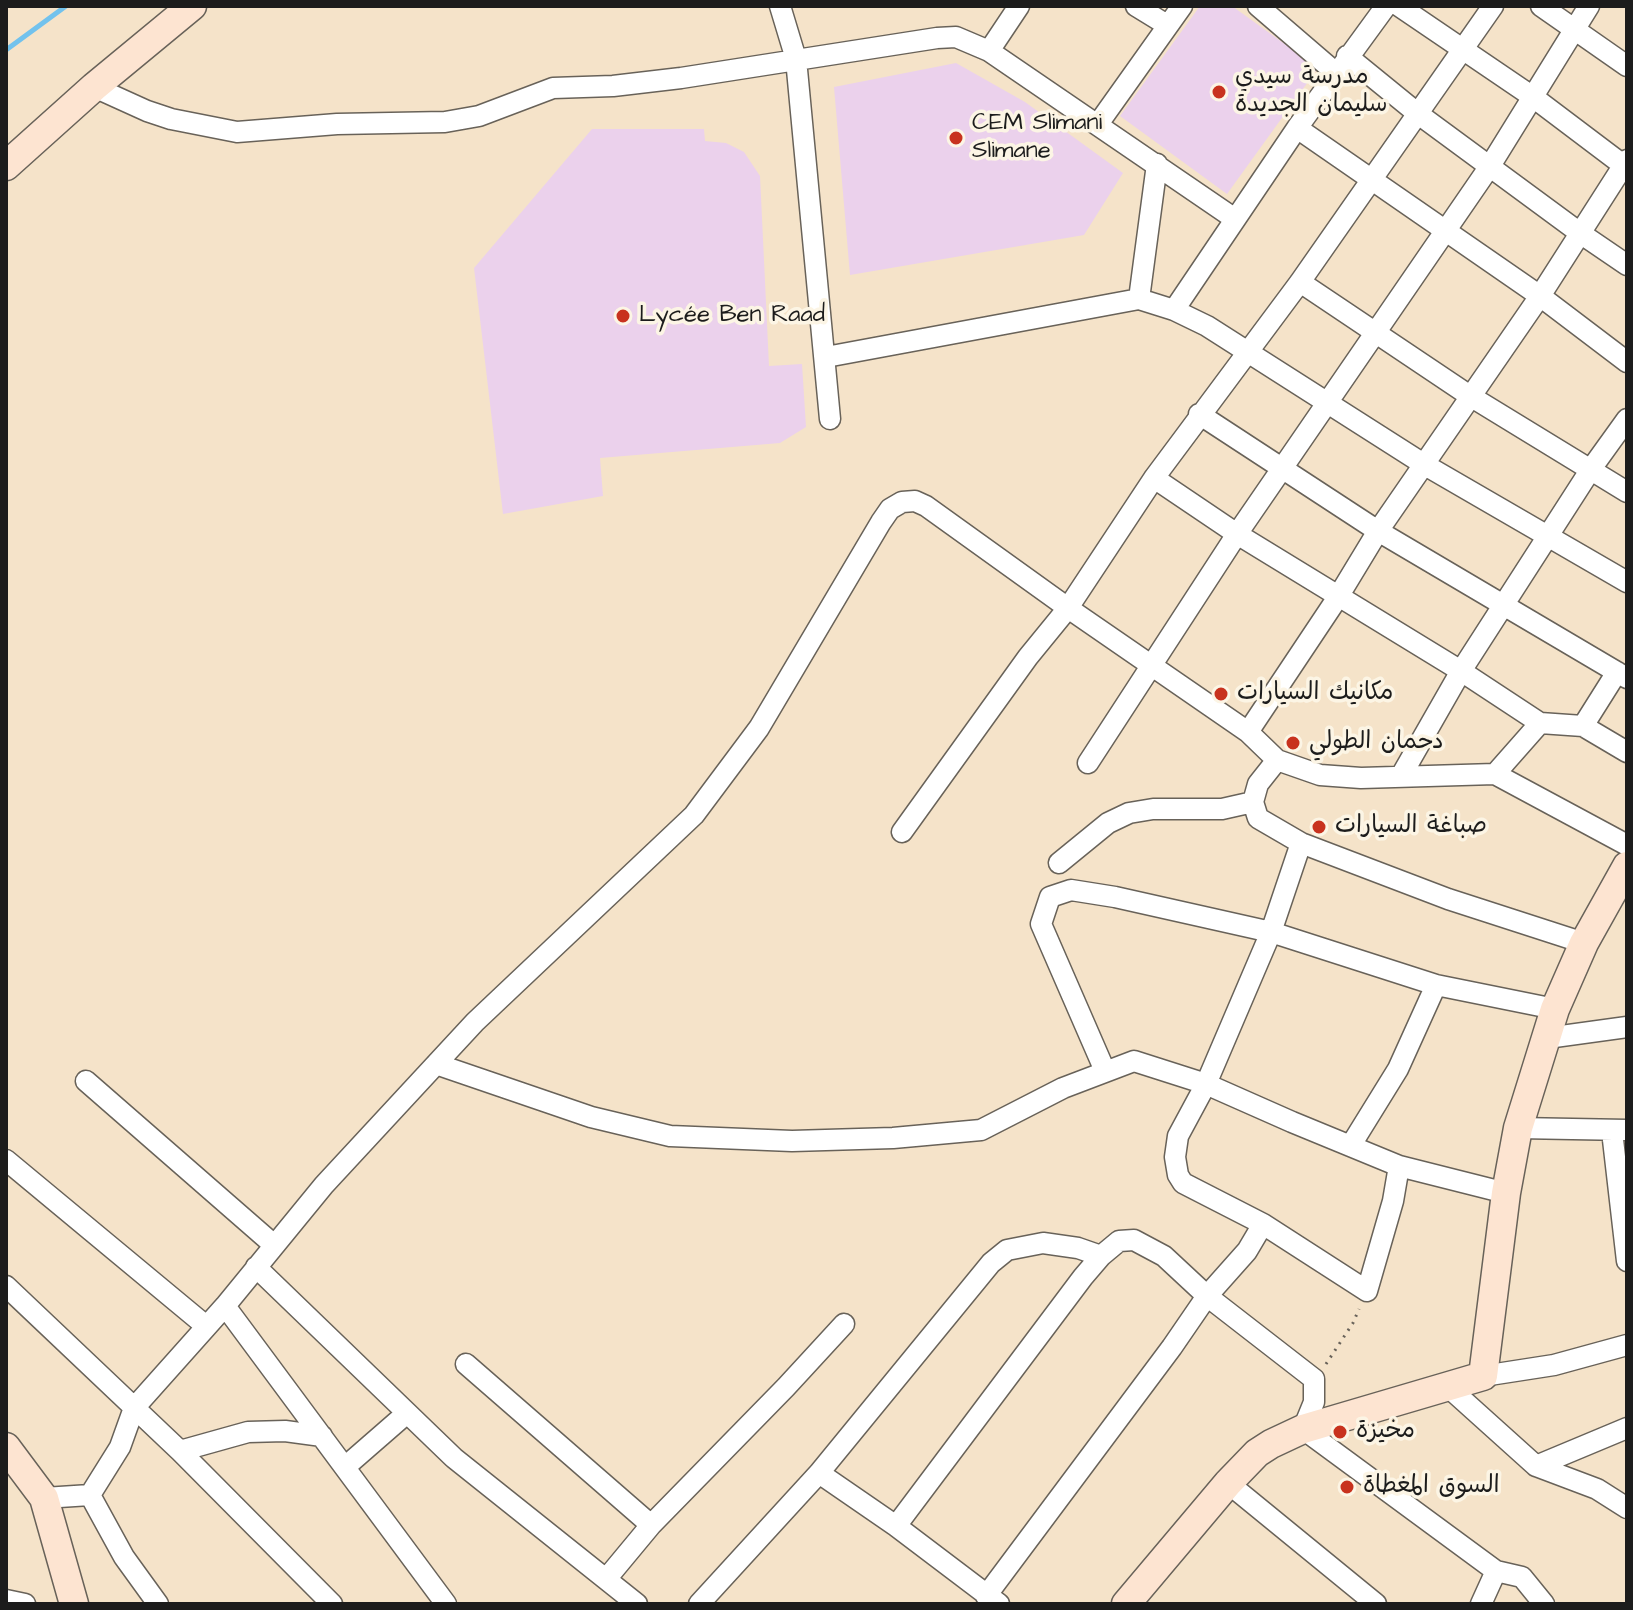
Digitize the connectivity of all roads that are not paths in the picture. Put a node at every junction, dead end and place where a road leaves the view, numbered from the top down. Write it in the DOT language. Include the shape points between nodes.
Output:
graph roads {
  1 [pos="192,6"];
  2 [pos="780,6"];
  3 [pos="1019,6"];
  4 [pos="1136,6"];
  5 [pos="1182,6"];
  6 [pos="1258,6"];
  7 [pos="1386,6"];
  8 [pos="1399,6"];
  9 [pos="1493,6"];
  10 [pos="1541,6"];
  11 [pos="1589,6"];
  12 [pos="1167,25"];
  13 [pos="1574,29"];
  14 [pos="1462,50"];
  15 [pos="989,51"];
  16 [pos="796,59"];
  17 [pos="1341,64"];
  18 [pos="1627,66"];
  19 [pos="94,87"];
  20 [pos="1533,97"];
  21 [pos="1417,113"];
  22 [pos="1098,124"];
  23 [pos="1297,128"];
  24 [pos="1157,164"];
  25 [pos="1626,165"];
  26 [pos="6,166"];
  27 [pos="1490,166"];
  28 [pos="1371,178"];
  29 [pos="1235,219"];
  30 [pos="1446,232"];
  31 [pos="1580,233"];
  32 [pos="1627,265"];
  33 [pos="1300,282"];
  34 [pos="1540,296"];
  35 [pos="1139,299"];
  36 [pos="1174,310"];
  37 [pos="1375,332"];
  38 [pos="1249,351"];
  39 [pos="826,357"];
  40 [pos="1627,362"];
  41 [pos="1470,396"];
  42 [pos="1328,404"];
  43 [pos="1199,414"];
  44 [pos="830,419"];
  45 [pos="1627,419"];
  46 [pos="1425,465"];
  47 [pos="1282,468"];
  48 [pos="1591,469"];
  49 [pos="1154,478"];
  50 [pos="1627,492"];
  51 [pos="1378,531"];
  52 [pos="1237,534"];
  53 [pos="1550,537"];
  54 [pos="1627,582"];
  55 [pos="1338,597"];
  56 [pos="1503,605"];
  57 [pos="1068,608"];
  58 [pos="1151,664"];
  59 [pos="1461,671"];
  60 [pos="1622,675"];
  61 [pos="1540,723"];
  62 [pos="1583,726"];
  63 [pos="1248,732"];
  64 [pos="1627,752"];
  65 [pos="1277,760"];
  66 [pos="1088,763"];
  67 [pos="1495,774"];
  68 [pos="1401,776"];
  69 [pos="1253,802"];
  70 [pos="902,832"];
  71 [pos="1301,843"];
  72 [pos="1627,845"];
  73 [pos="1059,863"];
  74 [pos="1627,866"];
  75 [pos="1271,932"];
  76 [pos="1584,943"];
  77 [pos="1436,985"];
  78 [pos="1555,1009"];
  79 [pos="1627,1027"];
  80 [pos="1547,1038"];
  81 [pos="436,1064"];
  82 [pos="1105,1071"];
  83 [pos="86,1081"];
  84 [pos="1206,1084"];
  85 [pos="1518,1128"];
  86 [pos="1619,1130"];
  87 [pos="1351,1145"];
  88 [pos="6,1160"];
  89 [pos="1399,1166"];
  90 [pos="1506,1193"];
  91 [pos="1263,1224"];
  92 [pos="274,1245"];
  93 [pos="1101,1256"];
  94 [pos="1627,1261"];
  95 [pos="256,1267"];
  96 [pos="6,1286"];
  97 [pos="1207,1296"];
  98 [pos="225,1306"];
  99 [pos="844,1324"];
  100 [pos="206,1326"];
  101 [pos="1627,1345"];
  102 [pos="466,1364"];
  103 [pos="1483,1376"];
  104 [pos="1446,1385"];
  105 [pos="134,1408"];
  106 [pos="407,1413"];
  107 [pos="1627,1428"];
  108 [pos="1303,1429"];
  109 [pos="322,1436"];
  110 [pos="6,1447"];
  111 [pos="180,1451"];
  112 [pos="1536,1466"];
  113 [pos="345,1467"];
  114 [pos="819,1473"];
  115 [pos="27,1483"];
  116 [pos="1228,1483"];
  117 [pos="90,1495"];
  118 [pos="1627,1508"];
  119 [pos="651,1525"];
  120 [pos="896,1526"];
  121 [pos="1496,1571"];
  122 [pos="607,1578"];
  123 [pos="6,1600"];
  124 [pos="993,1600"];
  125 [pos="330,1603"];
  126 [pos="25,1604"];
  127 [pos="74,1604"];
  128 [pos="158,1604"];
  129 [pos="446,1604"];
  130 [pos="637,1604"];
  131 [pos="699,1604"];
  132 [pos="1126,1604"];
  133 [pos="1376,1604"];
  134 [pos="1481,1604"];
  135 [pos="1544,1604"];
  1 -- 19 [label="street"];
  2 -- 16 [label="street"];
  3 -- 15 [label="street"];
  4 -- 12 [label="street"];
  5 -- 12 [label="street"];
  6 -- 17 [label="street"];
  7 -- 17 [label="street"];
  8 -- 14 [label="street"];
  9 -- 14 [label="street"];
  10 -- 13 [label="street"];
  11 -- 13 [label="street"];
  12 -- 22 [label="street"];
  13 -- 18 [label="street"];
  13 -- 20 [label="street"];
  14 -- 20 [label="street"];
  14 -- 21 [label="street"];
  15 -- 16 [label="street" via="947,37"];
  15 -- 22 [label="street"];
  16 -- 19 [label="street" via="627,85 553,88 479,116 445,122 237,132 171,119"];
  16 -- 39 [label="street"];
  17 -- 21 [label="street"];
  17 -- 23 [label="street"];
  19 -- 26 [label="street"];
  20 -- 25 [label="street"];
  20 -- 27 [label="street"];
  21 -- 27 [label="street"];
  21 -- 28 [label="street"];
  22 -- 24 [label="street"];
  23 -- 28 [label="street"];
  23 -- 29 [label="street"];
  24 -- 29 [label="street"];
  24 -- 35 [label="street"];
  25 -- 31 [label="street"];
  27 -- 30 [label="street"];
  27 -- 31 [label="street"];
  28 -- 30 [label="street"];
  28 -- 33 [label="street"];
  29 -- 36 [label="street"];
  30 -- 34 [label="street"];
  30 -- 37 [label="street"];
  31 -- 32 [label="street"];
  31 -- 34 [label="street"];
  33 -- 37 [label="street"];
  33 -- 38 [label="street"];
  34 -- 40 [label="street"];
  34 -- 41 [label="street"];
  35 -- 36 [label="street"];
  35 -- 39 [label="street"];
  36 -- 38 [label="street"];
  37 -- 41 [label="street"];
  37 -- 42 [label="street"];
  38 -- 42 [label="street"];
  38 -- 43 [label="street"];
  39 -- 44 [label="street"];
  41 -- 46 [label="street"];
  41 -- 48 [label="street"];
  42 -- 46 [label="street"];
  42 -- 47 [label="street"];
  43 -- 47 [label="street"];
  43 -- 49 [label="street"];
  45 -- 48 [label="street"];
  46 -- 51 [label="street"];
  46 -- 53 [label="street"];
  47 -- 51 [label="street"];
  47 -- 52 [label="street"];
  48 -- 50 [label="street"];
  48 -- 53 [label="street"];
  49 -- 52 [label="street"];
  49 -- 57 [label="street"];
  51 -- 55 [label="street"];
  51 -- 56 [label="street"];
  52 -- 55 [label="street"];
  52 -- 58 [label="street"];
  53 -- 54 [label="street"];
  53 -- 56 [label="street"];
  55 -- 59 [label="street"];
  55 -- 63 [label="street"];
  56 -- 59 [label="street"];
  56 -- 60 [label="street"];
  57 -- 58 [label="street"];
  57 -- 70 [label="street"];
  57 -- 81 [label="street" via="926,506 902,502 890,509 759,728 694,815"];
  58 -- 63 [label="street"];
  58 -- 66 [label="street"];
  59 -- 61 [label="street"];
  59 -- 68 [label="street"];
  60 -- 62 [label="street"];
  61 -- 62 [label="street"];
  61 -- 67 [label="street"];
  62 -- 64 [label="street"];
  63 -- 65 [label="street"];
  65 -- 68 [label="street" via="1320,775"];
  65 -- 69 [label="street" via="1258,784"];
  67 -- 68 [label="street"];
  67 -- 72 [label="street"];
  69 -- 71 [label="street" via="1258,818"];
  69 -- 73 [label="street" via="1222,809 1129,813 1108,823"];
  71 -- 75 [label="street"];
  71 -- 76 [label="street"];
  74 -- 76 [label="street"];
  75 -- 77 [label="street"];
  75 -- 82 [label="street" via="1071,890 1050,897 1041,924"];
  75 -- 84 [label="street"];
  76 -- 78 [label="street"];
  77 -- 78 [label="street"];
  77 -- 87 [label="street" via="1398,1069"];
  78 -- 80 [label="street"];
  79 -- 80 [label="street"];
  80 -- 85 [label="street"];
  81 -- 82 [label="street" via="591,1117 670,1136 751,1141 981,1130"];
  81 -- 92 [label="street"];
  82 -- 84 [label="street" via="1134,1061"];
  83 -- 92 [label="street"];
  84 -- 87 [label="street"];
  84 -- 91 [label="street" via="1178,1136 1178,1175 1183,1183"];
  85 -- 86 [label="street"];
  85 -- 90 [label="street"];
  86 -- 94 [label="street"];
  87 -- 89 [label="street"];
  88 -- 100 [label="street"];
  89 -- 90 [label="street"];
  89 -- 91 [label="street" via="1367,1291"];
  90 -- 103 [label="street"];
  91 -- 97 [label="street"];
  92 -- 95 [label="street"];
  93 -- 97 [label="street" via="1119,1241 1134,1240 1164,1256"];
  93 -- 114 [label="street" via="1043,1243 1007,1250 943,1319"];
  93 -- 120 [label="street"];
  95 -- 98 [label="street"];
  95 -- 106 [label="street"];
  96 -- 105 [label="street"];
  97 -- 108 [label="street" via="1314,1379 1314,1402"];
  97 -- 124 [label="street"];
  98 -- 100 [label="street"];
  98 -- 109 [label="street"];
  99 -- 119 [label="street"];
  100 -- 105 [label="street"];
  101 -- 103 [label="street" via="1554,1365"];
  102 -- 119 [label="street"];
  103 -- 104 [label="street"];
  104 -- 108 [label="street"];
  104 -- 112 [label="street"];
  105 -- 111 [label="street"];
  105 -- 117 [label="street" via="120,1447"];
  106 -- 113 [label="street"];
  106 -- 122 [label="street" via="454,1458"];
  107 -- 112 [label="street"];
  108 -- 116 [label="street" via="1257,1453"];
  108 -- 121 [label="street"];
  109 -- 111 [label="street" via="248,1432"];
  109 -- 113 [label="street"];
  110 -- 115 [label="street"];
  111 -- 125 [label="street"];
  112 -- 118 [label="street" via="1597,1489"];
  113 -- 129 [label="street"];
  114 -- 120 [label="street"];
  114 -- 131 [label="street"];
  115 -- 117 [label="street"];
  115 -- 127 [label="street"];
  116 -- 132 [label="street"];
  116 -- 133 [label="street"];
  117 -- 128 [label="street"];
  119 -- 122 [label="street"];
  120 -- 124 [label="street"];
  121 -- 134 [label="street"];
  121 -- 135 [label="street" via="1522,1577"];
  122 -- 130 [label="street"];
  123 -- 126 [label="street"];
}
